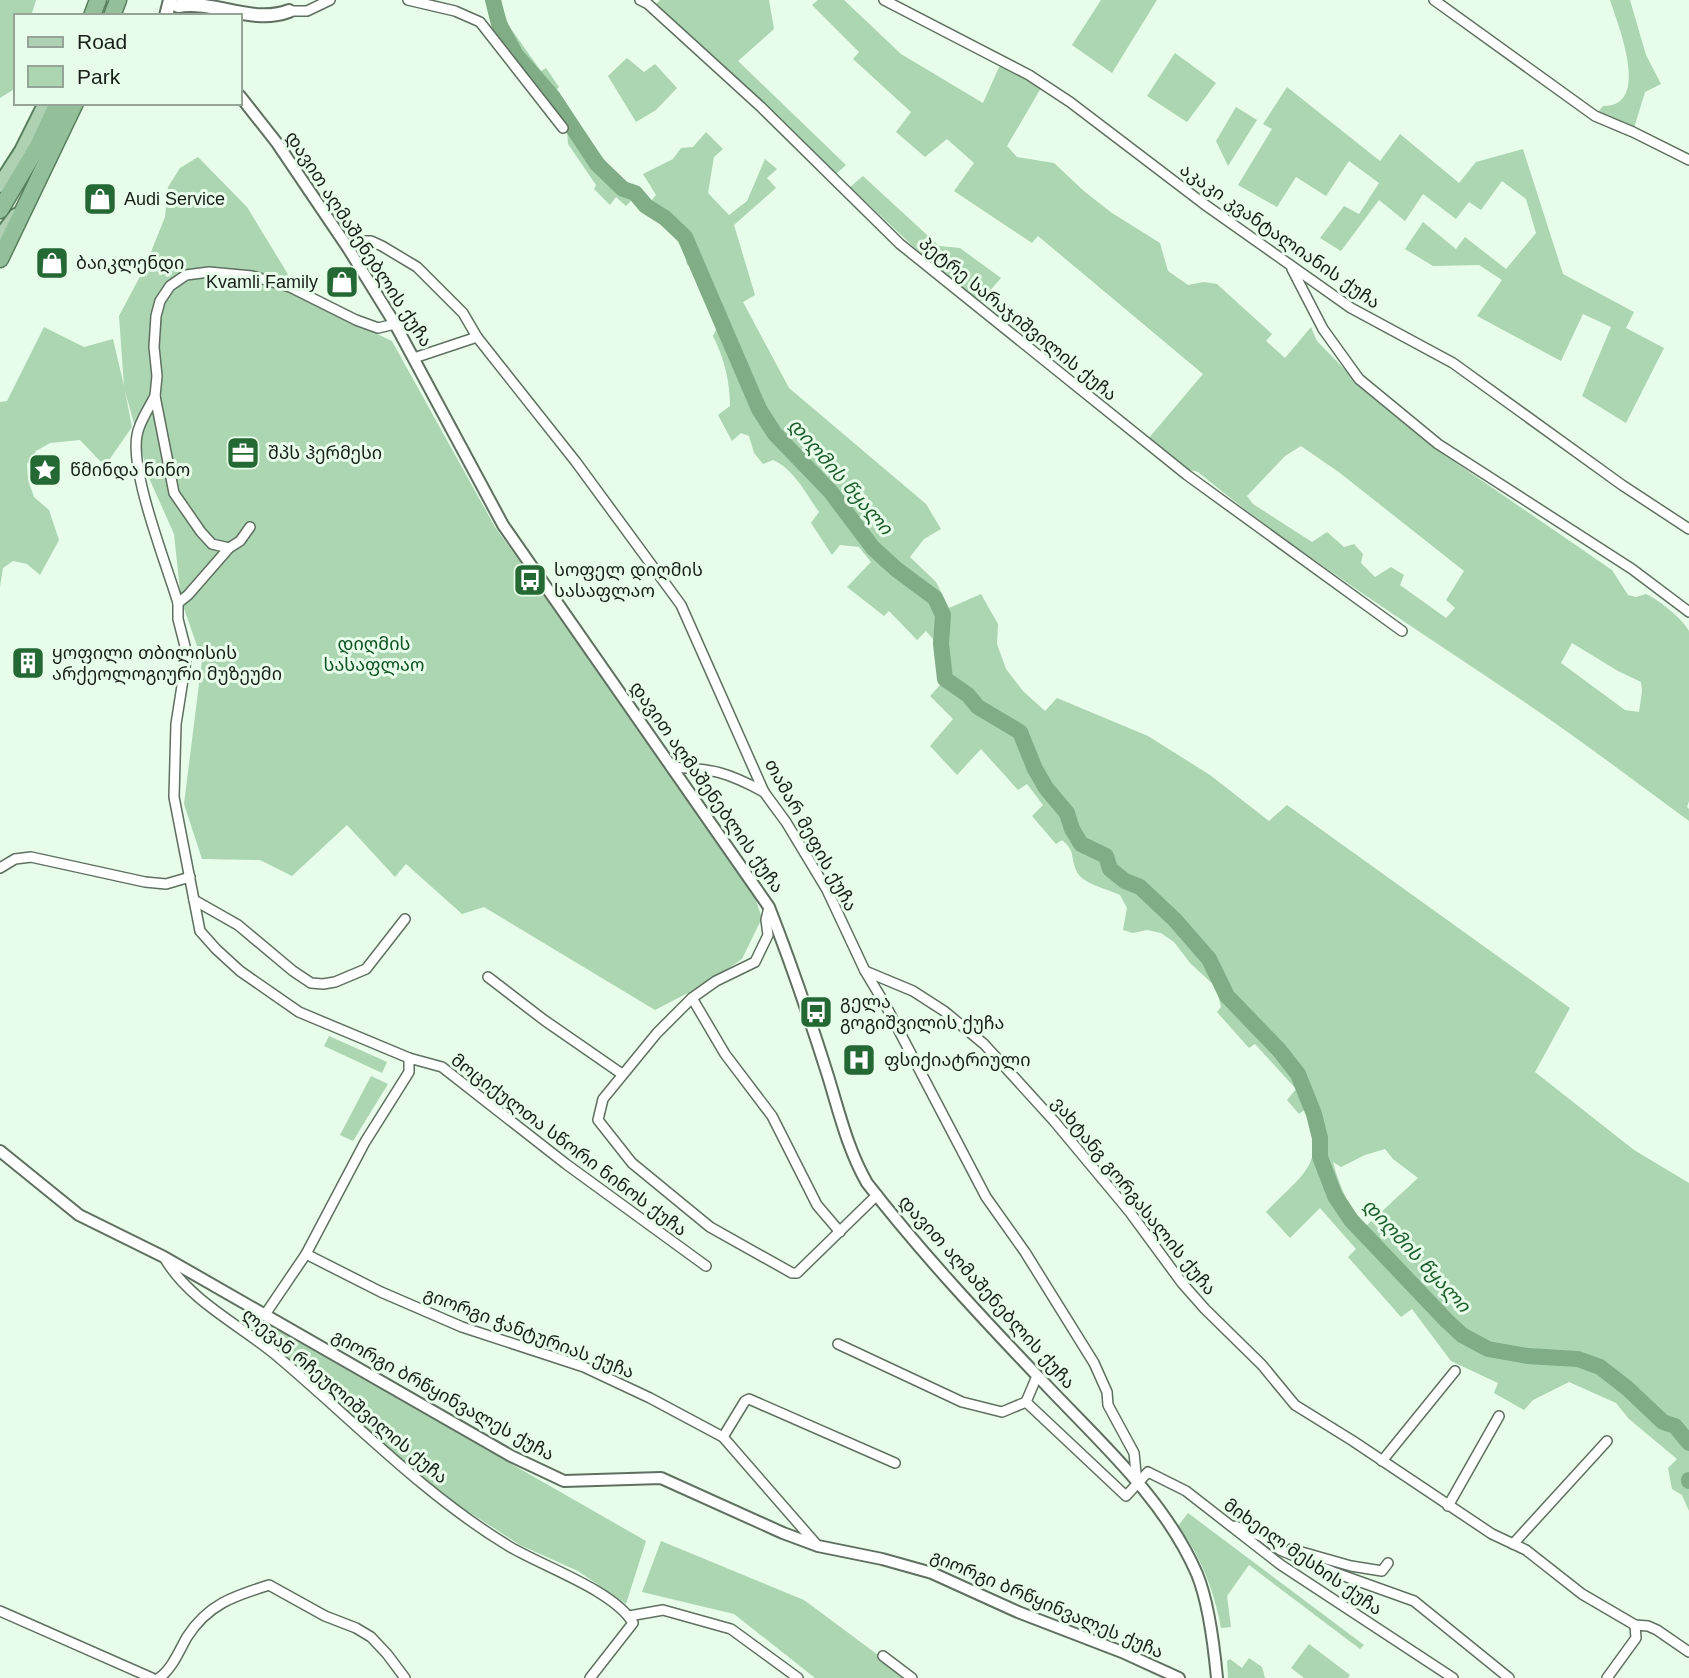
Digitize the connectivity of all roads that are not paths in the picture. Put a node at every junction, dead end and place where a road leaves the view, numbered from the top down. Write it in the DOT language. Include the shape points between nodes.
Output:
graph roads {
  1 [pos="330,0"];
  2 [pos="408,0"];
  3 [pos="640,0"];
  4 [pos="1434,0"];
  5 [pos="887,1"];
  6 [pos="175,6"];
  7 [pos="289,11"];
  8 [pos="242,99"];
  9 [pos="45,105"];
  10 [pos="57,105"];
  11 [pos="74,105"];
  12 [pos="563,128"];
  13 [pos="1689,160"];
  14 [pos="0,185"];
  15 [pos="26,204"];
  16 [pos="0,210"];
  17 [pos="0,237"];
  18 [pos="348,248"];
  19 [pos="0,259"];
  20 [pos="1291,265"];
  21 [pos="395,324"];
  22 [pos="477,337"];
  23 [pos="414,358"];
  24 [pos="155,396"];
  25 [pos="250,527"];
  26 [pos="1689,529"];
  27 [pos="229,548"];
  28 [pos="178,603"];
  29 [pos="1689,612"];
  30 [pos="1402,631"];
  31 [pos="671,767"];
  32 [pos="764,792"];
  33 [pos="0,868"];
  34 [pos="190,877"];
  35 [pos="194,900"];
  36 [pos="769,907"];
  37 [pos="405,919"];
  38 [pos="865,971"];
  39 [pos="488,977"];
  40 [pos="692,998"];
  41 [pos="409,1058"];
  42 [pos="622,1074"];
  43 [pos="0,1151"];
  44 [pos="877,1195"];
  45 [pos="840,1232"];
  46 [pos="306,1254"];
  47 [pos="164,1257"];
  48 [pos="706,1266"];
  49 [pos="264,1316"];
  50 [pos="838,1344"];
  51 [pos="1455,1371"];
  52 [pos="1037,1376"];
  53 [pos="1026,1402"];
  54 [pos="1499,1416"];
  55 [pos="723,1437"];
  56 [pos="1607,1441"];
  57 [pos="1382,1461"];
  58 [pos="895,1463"];
  59 [pos="1137,1483"];
  60 [pos="1448,1506"];
  61 [pos="1223,1521"];
  62 [pos="1261,1536"];
  63 [pos="1513,1544"];
  64 [pos="818,1546"];
  65 [pos="1388,1563"];
  66 [pos="0,1611"];
  67 [pos="629,1616"];
  68 [pos="1635,1625"];
  69 [pos="1689,1652"];
  70 [pos="883,1656"];
  71 [pos="152,1678"];
  72 [pos="159,1678"];
  73 [pos="405,1678"];
  74 [pos="590,1678"];
  75 [pos="798,1678"];
  76 [pos="912,1678"];
  77 [pos="1179,1678"];
  78 [pos="1217,1678"];
  79 [pos="1453,1678"];
  80 [pos="1509,1678"];
  81 [pos="1607,1678"];
  1 -- 7 [label="street" via="307,11"];
  2 -- 12 [label="street" via="480,22"];
  3 -- 30 [label="street, პეტრე სარაჯიშვილის ქუჩა" via="761,107 900,244 1187,475"];
  4 -- 13 [label="street" via="1595,116"];
  5 -- 20 [label="street, აკაკი კვანტალიანის ქუჩა" via="1029,75"];
  6 -- 7 [label="main road" via="255,16"];
  8 -- 18 [label="street, დავით აღმაშენებლის ქუჩა"];
  9 -- 14 [label="main road"];
  10 -- 16 [label="highway"];
  11 -- 15 [label="highway"];
  15 -- 17 [label="main road"];
  15 -- 19 [label="highway"];
  18 -- 21 [label="street, დავით აღმაშენებლის ქუჩა"];
  18 -- 22 [label="street, თამარ მეფის ქუჩა" via="359,240 371,241 417,267 463,313"];
  20 -- 26 [label="street, აკაკი კვანტალიანის ქუჩა" via="1351,308 1453,363"];
  20 -- 29 [label="street" via="1322,329 1359,379 1438,444 1632,569"];
  21 -- 23 [label="street, დავით აღმაშენებლის ქუჩა"];
  21 -- 24 [label="street, მოციქულთა სწორი ნინოს ქუჩა" via="378,328 252,276 186,275 170,286 156,316"];
  22 -- 23 [label="street"];
  22 -- 32 [label="street, თამარ მეფის ქუჩა" via="681,605"];
  23 -- 31 [label="street, დავით აღმაშენებლის ქუჩა" via="503,525"];
  24 -- 27 [label="street, მოციქულთა სწორი ნინოს ქუჩა" via="174,493 212,544"];
  24 -- 28 [label="street, მოციქულთა სწორი ნინოს ქუჩა" via="137,436 138,461"];
  25 -- 27 [label="street"];
  27 -- 28 [label="street"];
  28 -- 34 [label="street, მოციქულთა სწორი ნინოს ქუჩა" via="187,654 176,723 174,797"];
  31 -- 32 [label="street" via="713,769"];
  31 -- 36 [label="street, დავით აღმაშენებლის ქუჩა"];
  32 -- 38 [label="street, თამარ მეფის ქუჩა" via="827,890"];
  33 -- 34 [label="street" via="31,857 145,882 166,884"];
  34 -- 35 [label="street, მოციქულთა სწორი ნინოს ქუჩა"];
  35 -- 37 [label="street" via="238,926 311,983 335,982 366,969"];
  35 -- 41 [label="street, მოციქულთა სწორი ნინოს ქუჩა" via="200,931 268,992 318,1022"];
  36 -- 40 [label="street" via="768,935 755,962"];
  36 -- 44 [label="street, დავით აღმაშენებლის ქუჩა" via="859,1169"];
  38 -- 57 [label="street, ვახტანგ გორგასალის ქუჩა" via="913,990 984,1044 1129,1211 1182,1283 1295,1405"];
  38 -- 59 [label="street, თამარ მეფის ქუჩა" via="986,1197 1094,1363 1108,1405 1134,1453"];
  39 -- 42 [label="street"];
  40 -- 42 [label="street"];
  40 -- 45 [label="street" via="725,1054 772,1116 817,1205"];
  41 -- 46 [label="street" via="409,1072 365,1142"];
  41 -- 48 [label="street, მოციქულთა სწორი ნინოს ქუჩა" via="442,1067"];
  42 -- 45 [label="street" via="603,1099 598,1120 632,1163 710,1227 796,1273"];
  43 -- 47 [label="street, გიორგი ბრწყინვალეს ქუჩა" via="79,1215"];
  44 -- 45 [label="street"];
  44 -- 52 [label="street, დავით აღმაშენებლის ქუჩა"];
  46 -- 49 [label="street"];
  46 -- 55 [label="street, გიორგი ჭანტურიას ქუჩა" via="462,1327 584,1367"];
  47 -- 49 [label="street, გიორგი ბრწყინვალეს ქუჩა"];
  47 -- 67 [label="street, ლევან რჩეულიშვილის ქუჩა" via="193,1294 276,1355 414,1478 507,1545 601,1594"];
  49 -- 64 [label="street, გიორგი ბრწყინვალეს ქუჩა" via="511,1456 564,1481 661,1478"];
  50 -- 53 [label="street" via="962,1402 1002,1412"];
  51 -- 57 [label="street"];
  52 -- 53 [label="street"];
  52 -- 59 [label="street, დავით აღმაშენებლის ქუჩა"];
  53 -- 59 [label="street" via="1126,1496"];
  54 -- 60 [label="street"];
  55 -- 58 [label="street" via="747,1399"];
  55 -- 64 [label="street, გიორგი ჭანტურიას ქუჩა"];
  56 -- 63 [label="street"];
  57 -- 60 [label="street, ვახტანგ გორგასალის ქუჩა"];
  59 -- 61 [label="street, მიხეილ მესხის ქუჩა" via="1149,1472 1186,1490"];
  59 -- 78 [label="street, დავით აღმაშენებლის ქუჩა" via="1160,1510 1197,1575 1214,1639"];
  60 -- 63 [label="street, ვახტანგ გორგასალის ქუჩა"];
  61 -- 62 [label="street"];
  61 -- 79 [label="street, მიხეილ მესხის ქუჩა" via="1281,1565"];
  62 -- 65 [label="street" via="1350,1566 1382,1571"];
  62 -- 80 [label="street" via="1290,1554 1414,1601"];
  63 -- 68 [label="street, ვახტანგ გორგასალის ქუჩა"];
  64 -- 77 [label="street, გიორგი ბრწყინვალეს ქუჩა" via="932,1573"];
  66 -- 71 [label="street"];
  67 -- 74 [label="street" via="633,1623"];
  67 -- 75 [label="street" via="663,1609 731,1629"];
  68 -- 69 [label="street, ვახტანგ გორგასალის ქუჩა" via="1648,1626"];
  68 -- 81 [label="street" via="1636,1638"];
  70 -- 76 [label="street"];
  72 -- 73 [label="street" via="204,1616 221,1602 270,1585 371,1637"];
}
